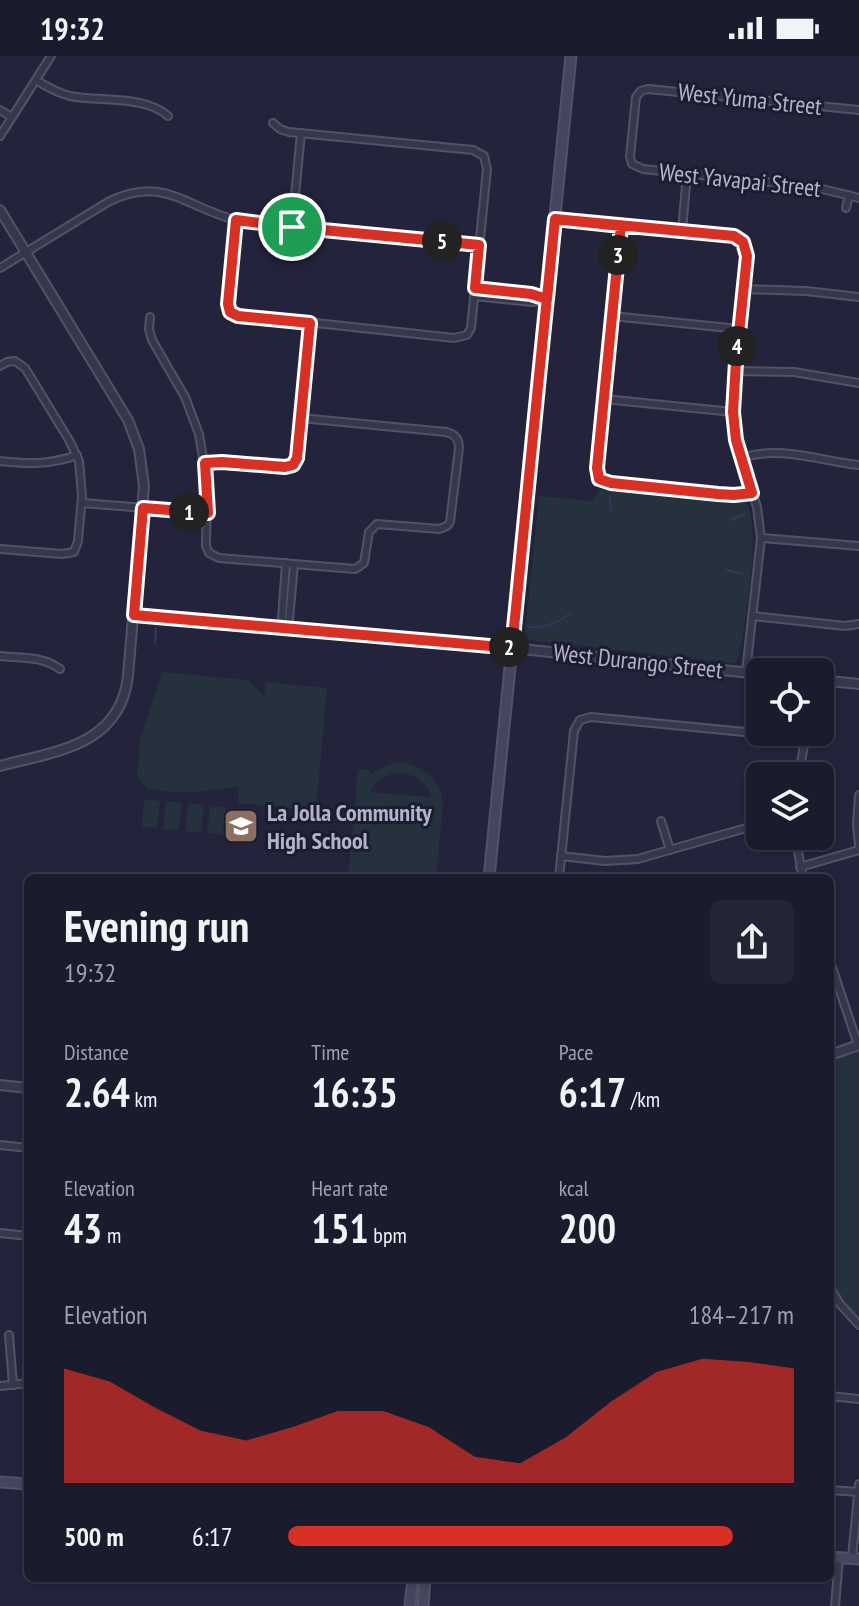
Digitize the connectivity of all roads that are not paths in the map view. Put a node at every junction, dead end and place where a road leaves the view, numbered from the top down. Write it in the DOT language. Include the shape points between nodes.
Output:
graph roads {
  1 [pos="51,56"];
  2 [pos="571,56"];
  3 [pos="36,80"];
  4 [pos="0,110"];
  5 [pos="859,110"];
  6 [pos="168,116"];
  7 [pos="12,117"];
  8 [pos="273,123"];
  9 [pos="301,133"];
  10 [pos="0,136"];
  11 [pos="632,164"];
  12 [pos="687,174"];
  13 [pos="849,195"];
  14 [pos="859,198"];
  15 [pos="846,208"];
  16 [pos="0,210"];
  17 [pos="555,219"];
  18 [pos="236,220"];
  19 [pos="621,226"];
  20 [pos="292,227"];
  21 [pos="682,230"];
  22 [pos="479,245"];
  23 [pos="26,253"];
  24 [pos="0,268"];
  25 [pos="475,288"];
  26 [pos="744,289"];
  27 [pos="474,296"];
  28 [pos="859,297"];
  29 [pos="547,299"];
  30 [pos="612,316"];
  31 [pos="150,317"];
  32 [pos="310,323"];
  33 [pos="739,329"];
  34 [pos="0,366"];
  35 [pos="735,371"];
  36 [pos="859,383"];
  37 [pos="604,399"];
  38 [pos="733,412"];
  39 [pos="301,418"];
  40 [pos="77,455"];
  41 [pos="741,458"];
  42 [pos="0,461"];
  43 [pos="205,463"];
  44 [pos="859,465"];
  45 [pos="752,493"];
  46 [pos="82,503"];
  47 [pos="143,508"];
  48 [pos="208,513"];
  49 [pos="761,538"];
  50 [pos="859,546"];
  51 [pos="0,549"];
  52 [pos="290,564"];
  53 [pos="134,615"];
  54 [pos="752,616"];
  55 [pos="859,624"];
  56 [pos="284,628"];
  57 [pos="512,648"];
  58 [pos="0,656"];
  59 [pos="748,658"];
  60 [pos="60,669"];
  61 [pos="746,672"];
  62 [pos="834,681"];
  63 [pos="859,684"];
  64 [pos="746,730"];
  65 [pos="0,766"];
  66 [pos="859,795"];
  67 [pos="661,821"];
  68 [pos="746,827"];
  69 [pos="859,847"];
  70 [pos="670,850"];
  71 [pos="797,850"];
  72 [pos="561,856"];
  73 [pos="800,867"];
  74 [pos="489,874"];
  75 [pos="559,874"];
  76 [pos="802,874"];
  77 [pos="834,973"];
  78 [pos="840,990"];
  79 [pos="834,992"];
  80 [pos="859,1045"];
  81 [pos="834,1054"];
  82 [pos="0,1085"];
  83 [pos="24,1088"];
  84 [pos="0,1145"];
  85 [pos="24,1148"];
  86 [pos="0,1233"];
  87 [pos="24,1236"];
  88 [pos="834,1294"];
  89 [pos="859,1325"];
  90 [pos="9,1335"];
  91 [pos="24,1384"];
  92 [pos="13,1385"];
  93 [pos="0,1386"];
  94 [pos="834,1396"];
  95 [pos="859,1399"];
  96 [pos="0,1482"];
  97 [pos="24,1484"];
  98 [pos="859,1484"];
  99 [pos="834,1490"];
  100 [pos="858,1492"];
  101 [pos="834,1557"];
  102 [pos="856,1559"];
  103 [pos="413,1582"];
  104 [pos="425,1582"];
  105 [pos="410,1606"];
  106 [pos="423,1606"];
  107 [pos="835,1606"];
  1 -- 3 [label="street"];
  2 -- 17 [label="main road"];
  3 -- 6 [label="street" via="71,96 152,105"];
  3 -- 7 [label="street"];
  4 -- 7 [label="street"];
  5 -- 11 [label="street, West Yuma Street" via="641,91 635,101"];
  7 -- 10 [label="street"];
  8 -- 9 [label="street"];
  9 -- 20 [label="street"];
  9 -- 22 [label="street" via="473,150 484,156"];
  11 -- 12 [label="street, West Yavapai Street"];
  12 -- 13 [label="street, West Yavapai Street" via="820,187"];
  12 -- 21 [label="street"];
  13 -- 14 [label="street, West Yavapai Street"];
  13 -- 15 [label="street, West Yavapai Street"];
  16 -- 23 [label="street"];
  17 -- 19 [label="street"];
  17 -- 29 [label="main road"];
  18 -- 20 [label="street"];
  18 -- 23 [label="street" via="168,193 139,192 108,202"];
  18 -- 32 [label="street" via="230,312"];
  19 -- 21 [label="street"];
  19 -- 30 [label="street"];
  20 -- 22 [label="street"];
  21 -- 26 [label="street" via="734,236 743,242"];
  22 -- 25 [label="street"];
  23 -- 24 [label="street"];
  23 -- 47 [label="street" via="136,439"];
  25 -- 27 [label="street"];
  25 -- 29 [label="street"];
  26 -- 28 [label="street"];
  26 -- 33 [label="street"];
  27 -- 29 [label="street"];
  27 -- 32 [label="street" via="467,335 454,338"];
  29 -- 57 [label="main road"];
  30 -- 33 [label="street"];
  30 -- 37 [label="street"];
  31 -- 43 [label="street" via="152,340 191,410"];
  32 -- 39 [label="street"];
  33 -- 35 [label="street"];
  34 -- 40 [label="street" via="15,361 25,368"];
  35 -- 36 [label="street" via="794,372"];
  35 -- 38 [label="street"];
  37 -- 38 [label="street"];
  37 -- 45 [label="street" via="599,479 718,494"];
  38 -- 41 [label="street"];
  39 -- 43 [label="street" via="293,465"];
  39 -- 52 [label="street" via="446,432 459,444 447,526 373,526 362,566 351,569"];
  40 -- 42 [label="street" via="43,464"];
  40 -- 46 [label="street"];
  41 -- 44 [label="street" via="783,452"];
  41 -- 45 [label="street"];
  43 -- 48 [label="street"];
  45 -- 49 [label="street"];
  46 -- 47 [label="street"];
  46 -- 51 [label="street" via="74,552"];
  47 -- 48 [label="street"];
  47 -- 53 [label="street"];
  48 -- 52 [label="street" via="209,553"];
  49 -- 50 [label="street"];
  49 -- 54 [label="street"];
  52 -- 56 [label="street"];
  53 -- 56 [label="street, West Durango Street"];
  53 -- 65 [label="street" via="127,688 107,725 79,744"];
  54 -- 55 [label="street"];
  54 -- 59 [label="street"];
  56 -- 57 [label="street, West Durango Street"];
  57 -- 61 [label="street, West Durango Street"];
  57 -- 74 [label="main road"];
  58 -- 60 [label="street" via="46,660"];
  62 -- 63 [label="street"];
  64 -- 72 [label="street" via="580,720 574,731"];
  66 -- 69 [label="street"];
  67 -- 70 [label="street"];
  68 -- 70 [label="street"];
  69 -- 73 [label="street"];
  70 -- 72 [label="street" via="622,861"];
  71 -- 73 [label="street"];
  72 -- 75 [label="street"];
  73 -- 76 [label="street"];
  77 -- 78 [label="street"];
  78 -- 79 [label="street"];
  78 -- 80 [label="street"];
  80 -- 81 [label="street"];
  82 -- 83 [label="street"];
  84 -- 85 [label="street"];
  86 -- 87 [label="street"];
  88 -- 89 [label="street"];
  90 -- 92 [label="street"];
  91 -- 92 [label="street"];
  92 -- 93 [label="street"];
  94 -- 95 [label="street"];
  96 -- 97 [label="main road"];
  98 -- 100 [label="street"];
  99 -- 100 [label="street"];
  100 -- 102 [label="street"];
  101 -- 102 [label="main road"];
  101 -- 107 [label="street"];
  103 -- 105 [label="main road"];
  104 -- 106 [label="main road"];
}
